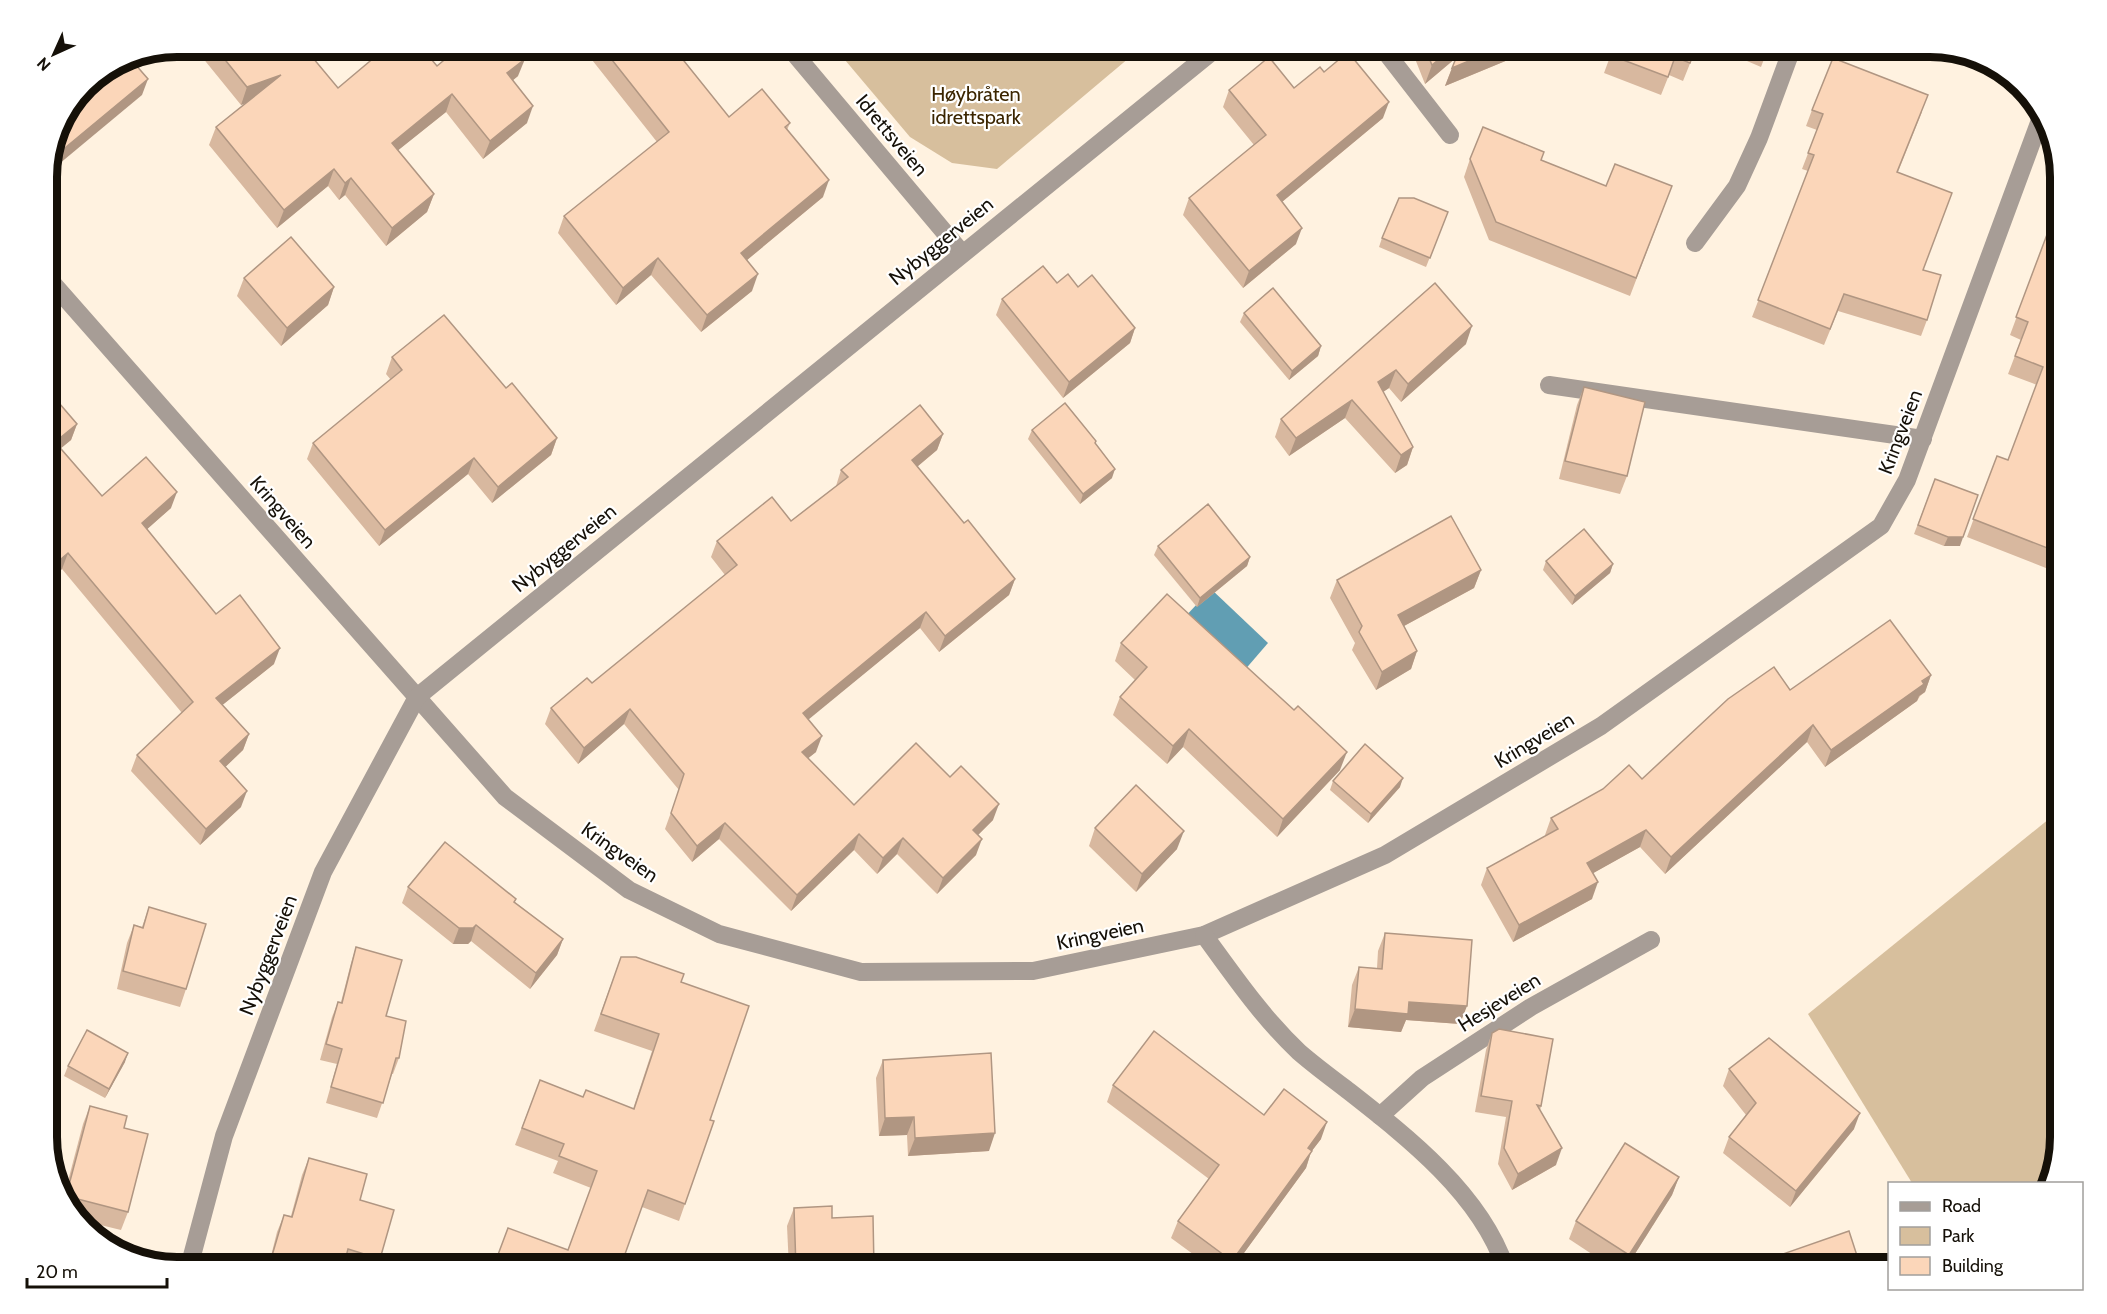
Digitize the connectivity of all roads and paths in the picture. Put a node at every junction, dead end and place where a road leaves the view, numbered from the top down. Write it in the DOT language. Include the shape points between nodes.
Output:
graph roads {
  1 [pos="797,57"];
  2 [pos="1205,57"];
  3 [pos="1390,57"];
  4 [pos="1789,57"];
  5 [pos="2038,125"];
  6 [pos="1450,135"];
  7 [pos="1695,243"];
  8 [pos="962,253"];
  9 [pos="57,288"];
  10 [pos="1549,385"];
  11 [pos="1923,439"];
  12 [pos="417,697"];
  13 [pos="1204,935"];
  14 [pos="1651,940"];
  15 [pos="1380,1116"];
  16 [pos="192,1257"];
  17 [pos="1501,1257"];
  1 -- 8 [label="street, Idrettsveien"];
  2 -- 8 [label="street, Nybyggerveien"];
  3 -- 6 [label="street"];
  4 -- 7 [label="street" via="1737,186"];
  5 -- 11 [label="street, Kringveien"];
  8 -- 12 [label="street, Nybyggerveien"];
  9 -- 12 [label="street, Kringveien"];
  10 -- 11 [label="street"];
  11 -- 13 [label="street, Kringveien" via="1907,480 1881,526 1601,726 1385,855"];
  12 -- 13 [label="street, Kringveien" via="506,797 629,890 719,934 861,972 1033,971"];
  12 -- 16 [label="street, Nybyggerveien" via="323,872 224,1136"];
  13 -- 15 [label="street" via="1264,1017 1300,1053"];
  14 -- 15 [label="street, Hesjeveien" via="1531,1007 1422,1078"];
  15 -- 17 [label="street" via="1464,1196"];
}
